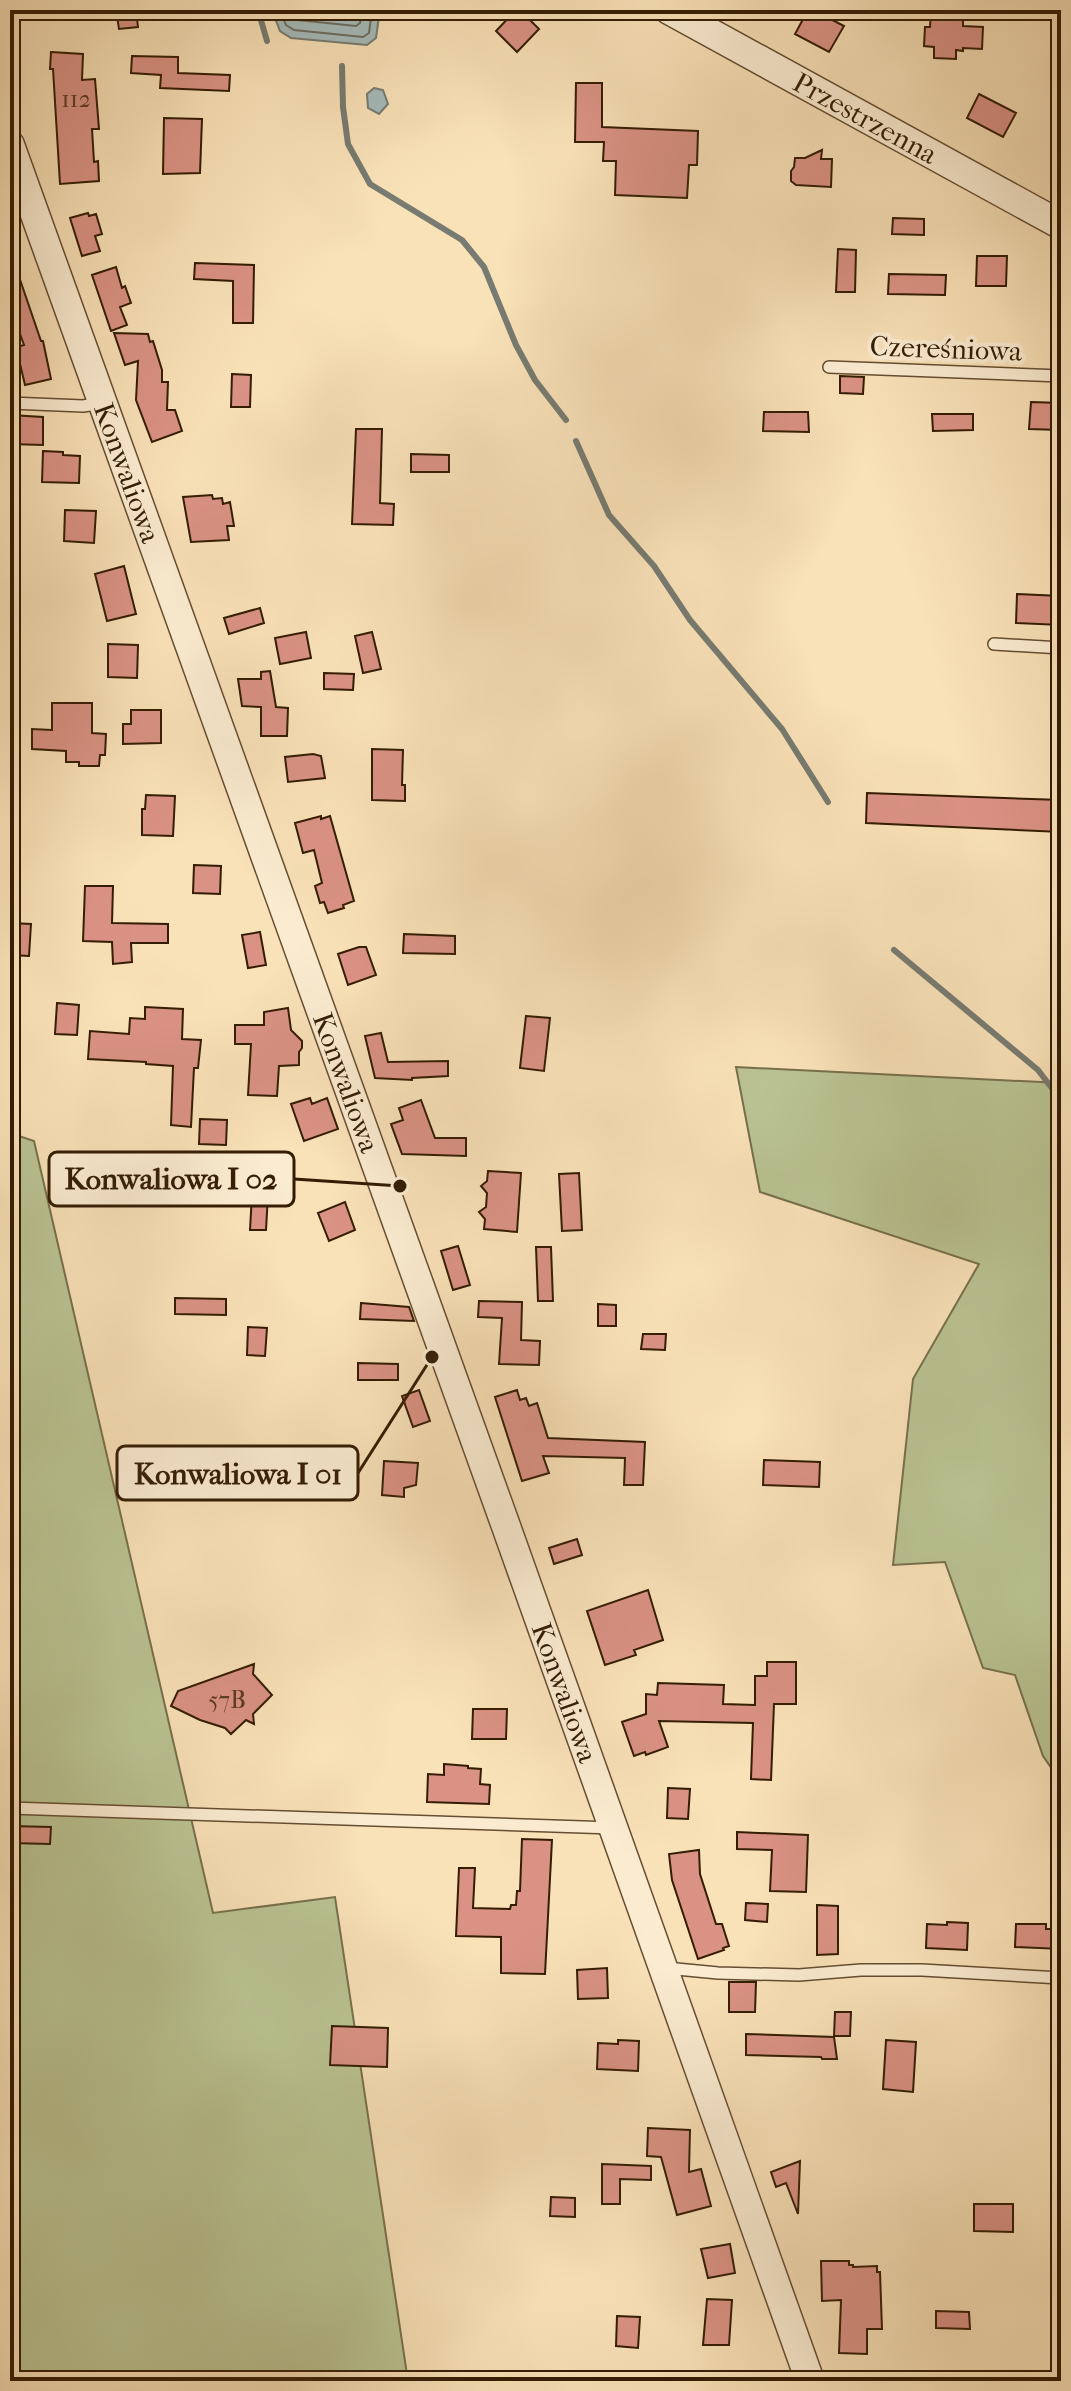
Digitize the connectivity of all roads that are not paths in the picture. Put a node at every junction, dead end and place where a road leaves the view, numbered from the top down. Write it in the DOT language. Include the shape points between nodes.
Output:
graph roads {
  1 [pos="669,10"];
  2 [pos="10,145"];
  3 [pos="1061,225"];
  4 [pos="829,367"];
  5 [pos="1061,376"];
  6 [pos="10,403"];
  7 [pos="102,403"];
  8 [pos="994,644"];
  9 [pos="1061,648"];
  10 [pos="10,1808"];
  11 [pos="614,1828"];
  12 [pos="663,1967"];
  13 [pos="1061,1978"];
  14 [pos="810,2381"];
  1 -- 3 [label="street, Przestrzenna"];
  2 -- 7 [label="street, Konwaliowa"];
  4 -- 5 [label="lane, Czereśniowa"];
  6 -- 7 [label="lane"];
  7 -- 11 [label="street, Konwaliowa"];
  8 -- 9 [label="lane"];
  10 -- 11 [label="lane"];
  11 -- 12 [label="street, Konwaliowa"];
  12 -- 13 [label="lane" via="718,1973 922,1970"];
  12 -- 14 [label="street, Konwaliowa"];
}
